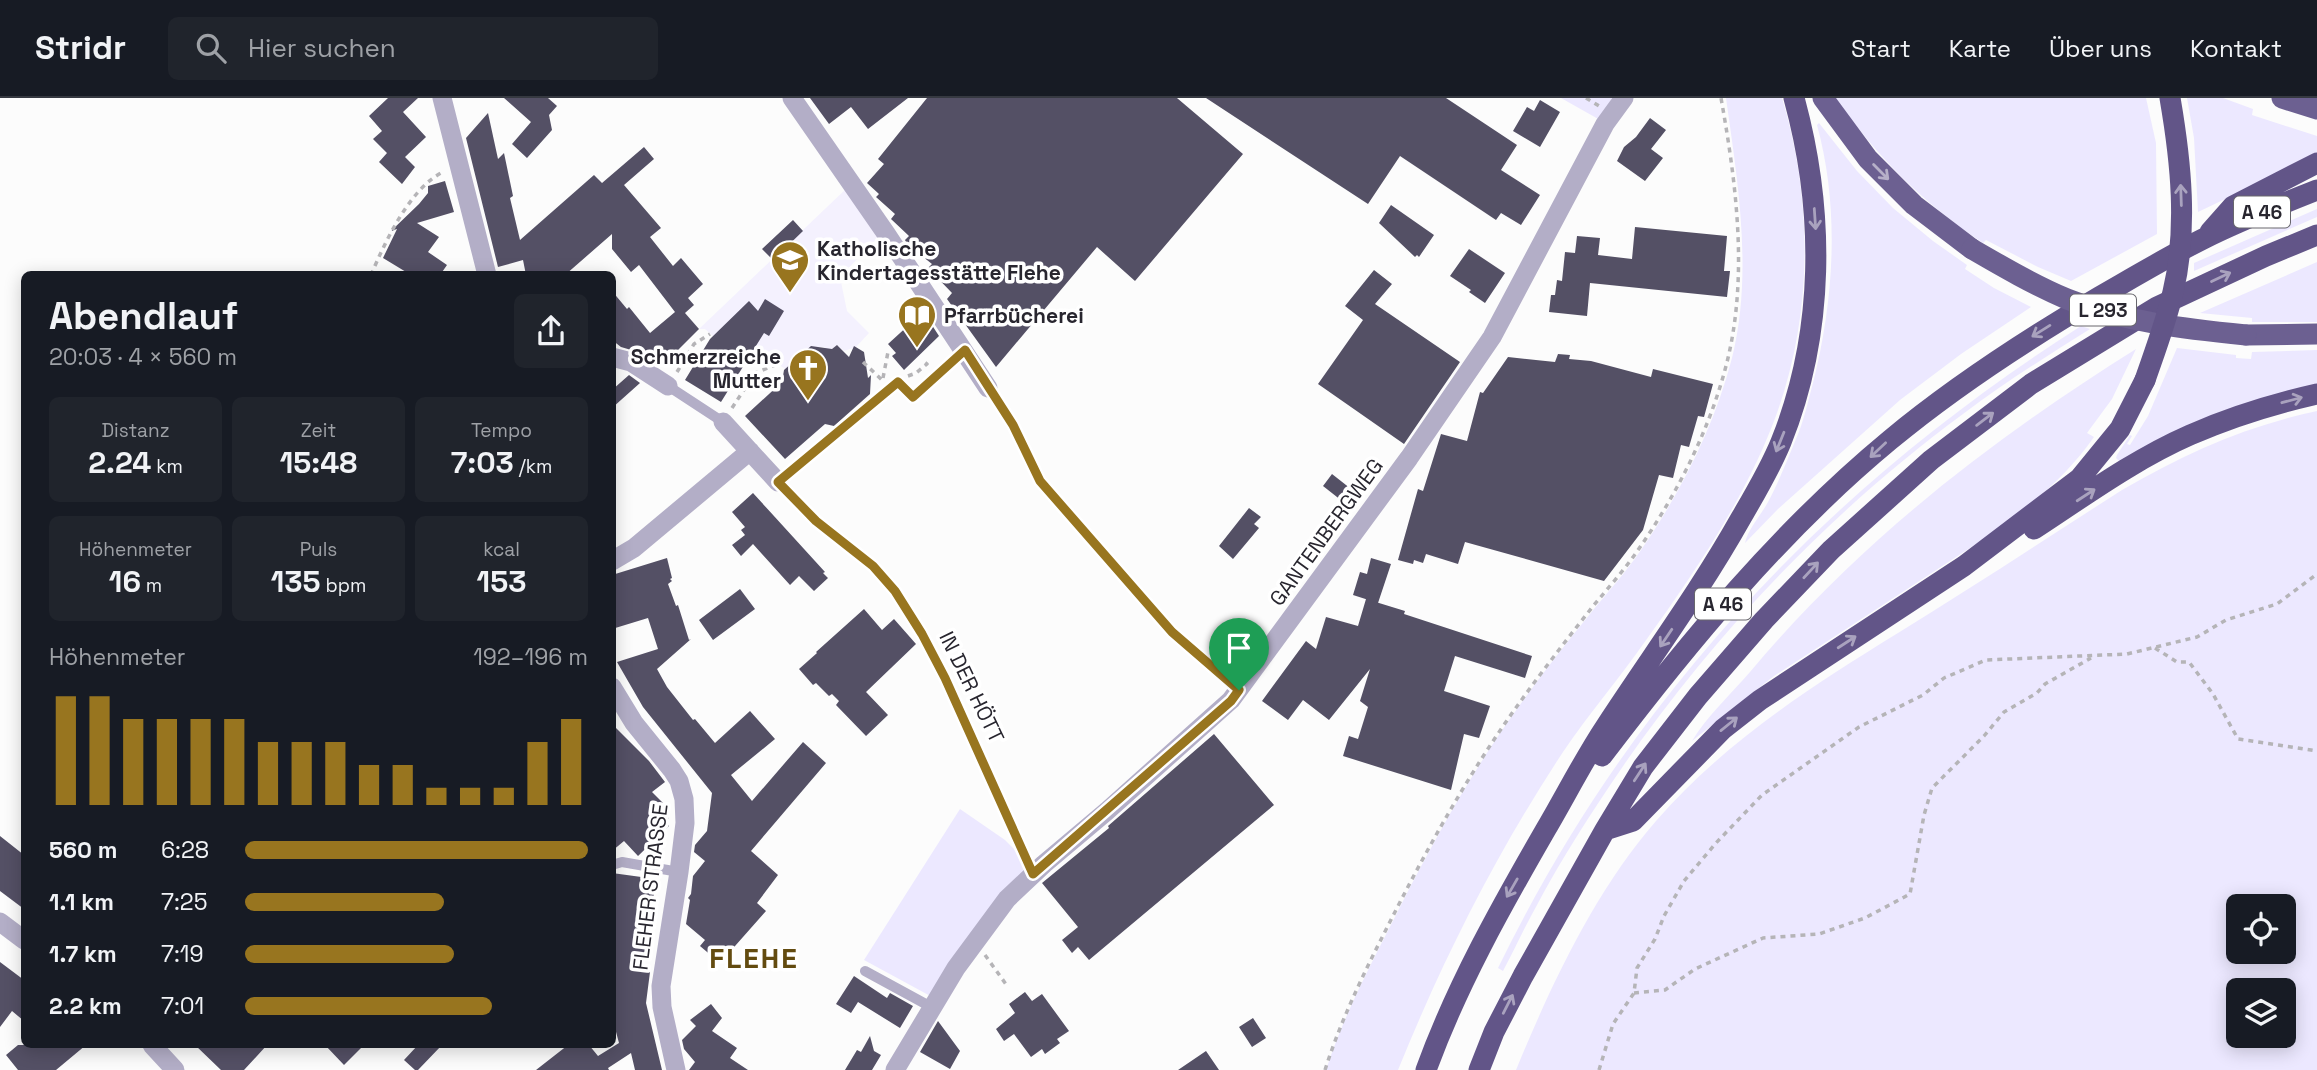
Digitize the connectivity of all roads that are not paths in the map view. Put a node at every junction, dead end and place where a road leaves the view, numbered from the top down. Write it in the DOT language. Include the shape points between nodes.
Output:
graph roads {
  1 [pos="792,98"];
  2 [pos="1624,98"];
  3 [pos="1794,98"];
  4 [pos="1823,98"];
  5 [pos="2170,98"];
  6 [pos="2284,99"];
  7 [pos="448,100"];
  8 [pos="2317,109"];
  9 [pos="2317,163"];
  10 [pos="2317,190"];
  11 [pos="2317,235"];
  12 [pos="2207,237"];
  13 [pos="486,271"];
  14 [pos="2317,334"];
  15 [pos="616,358"];
  16 [pos="898,382"];
  17 [pos="668,386"];
  18 [pos="988,388"];
  19 [pos="2317,394"];
  20 [pos="723,422"];
  21 [pos="750,451"];
  22 [pos="778,482"];
  23 [pos="816,521"];
  24 [pos="616,559"];
  25 [pos="1964,566"];
  26 [pos="616,694"];
  27 [pos="1546,829"];
  28 [pos="1605,830"];
  29 [pos="616,864"];
  30 [pos="679,873"];
  31 [pos="0,922"];
  32 [pos="21,938"];
  33 [pos="866,971"];
  34 [pos="933,1008"];
  35 [pos="155,1048"];
  36 [pos="175,1070"];
  37 [pos="676,1070"];
  38 [pos="895,1070"];
  39 [pos="1426,1070"];
  40 [pos="1479,1070"];
  1 -- 18 [label="street"];
  2 -- 34 [label="street, GANTENBERGWEG" via="1605,124 1492,337 1231,701 1007,899"];
  3 -- 27 [label="highway, one-way" via="1813,187 1817,271 1805,361 1781,442 1702,586 1604,729"];
  4 -- 14 [label="highway, L 293, one-way, bridge" via="1868,159 1914,205 2016,275 2118,315 2194,330"];
  25 -- 5 [label="highway, one-way, bridge" via="2080,478 2120,429 2145,380 2174,291 2181,241 2178,145"];
  6 -- 8 [label="highway"];
  7 -- 13 [label="street" via="458,164"];
  9 -- 12 [label="highway" via="2233,206"];
  10 -- 12 [label="highway, A 46"];
  28 -- 11 [label="highway, A 46, one-way" via="1651,757 1764,620 1830,550 1931,460 2031,384 2157,307"];
  12 -- 27 [label="highway, A 46, one-way" via="2036,334 1888,442 1820,504 1686,646"];
  15 -- 17 [label="street" via="631,362"];
  16 -- 22 [label="lane"];
  17 -- 20 [label="lane"];
  25 -- 19 [label="highway, one-way" via="2020,538 2188,436 2247,413"];
  20 -- 21 [label="street"];
  21 -- 22 [label="street"];
  21 -- 24 [label="street"];
  22 -- 23 [label="lane"];
  28 -- 25 [label="highway, one-way" via="1633,821 1714,737 1760,700"];
  26 -- 30 [label="street, FLEHER STRASSE" via="682,788 685,823"];
  27 -- 39 [label="highway, A 46, one-way" via="1466,976"];
  40 -- 28 [label="highway, A 46, one-way" via="1523,976"];
  29 -- 30 [label="lane"];
  30 -- 37 [label="street, FLEHER STRASSE" via="661,986"];
  31 -- 32 [label="street"];
  33 -- 34 [label="lane"];
  34 -- 38 [label="street, GANTENBERGWEG"];
  35 -- 36 [label="street"];
}
